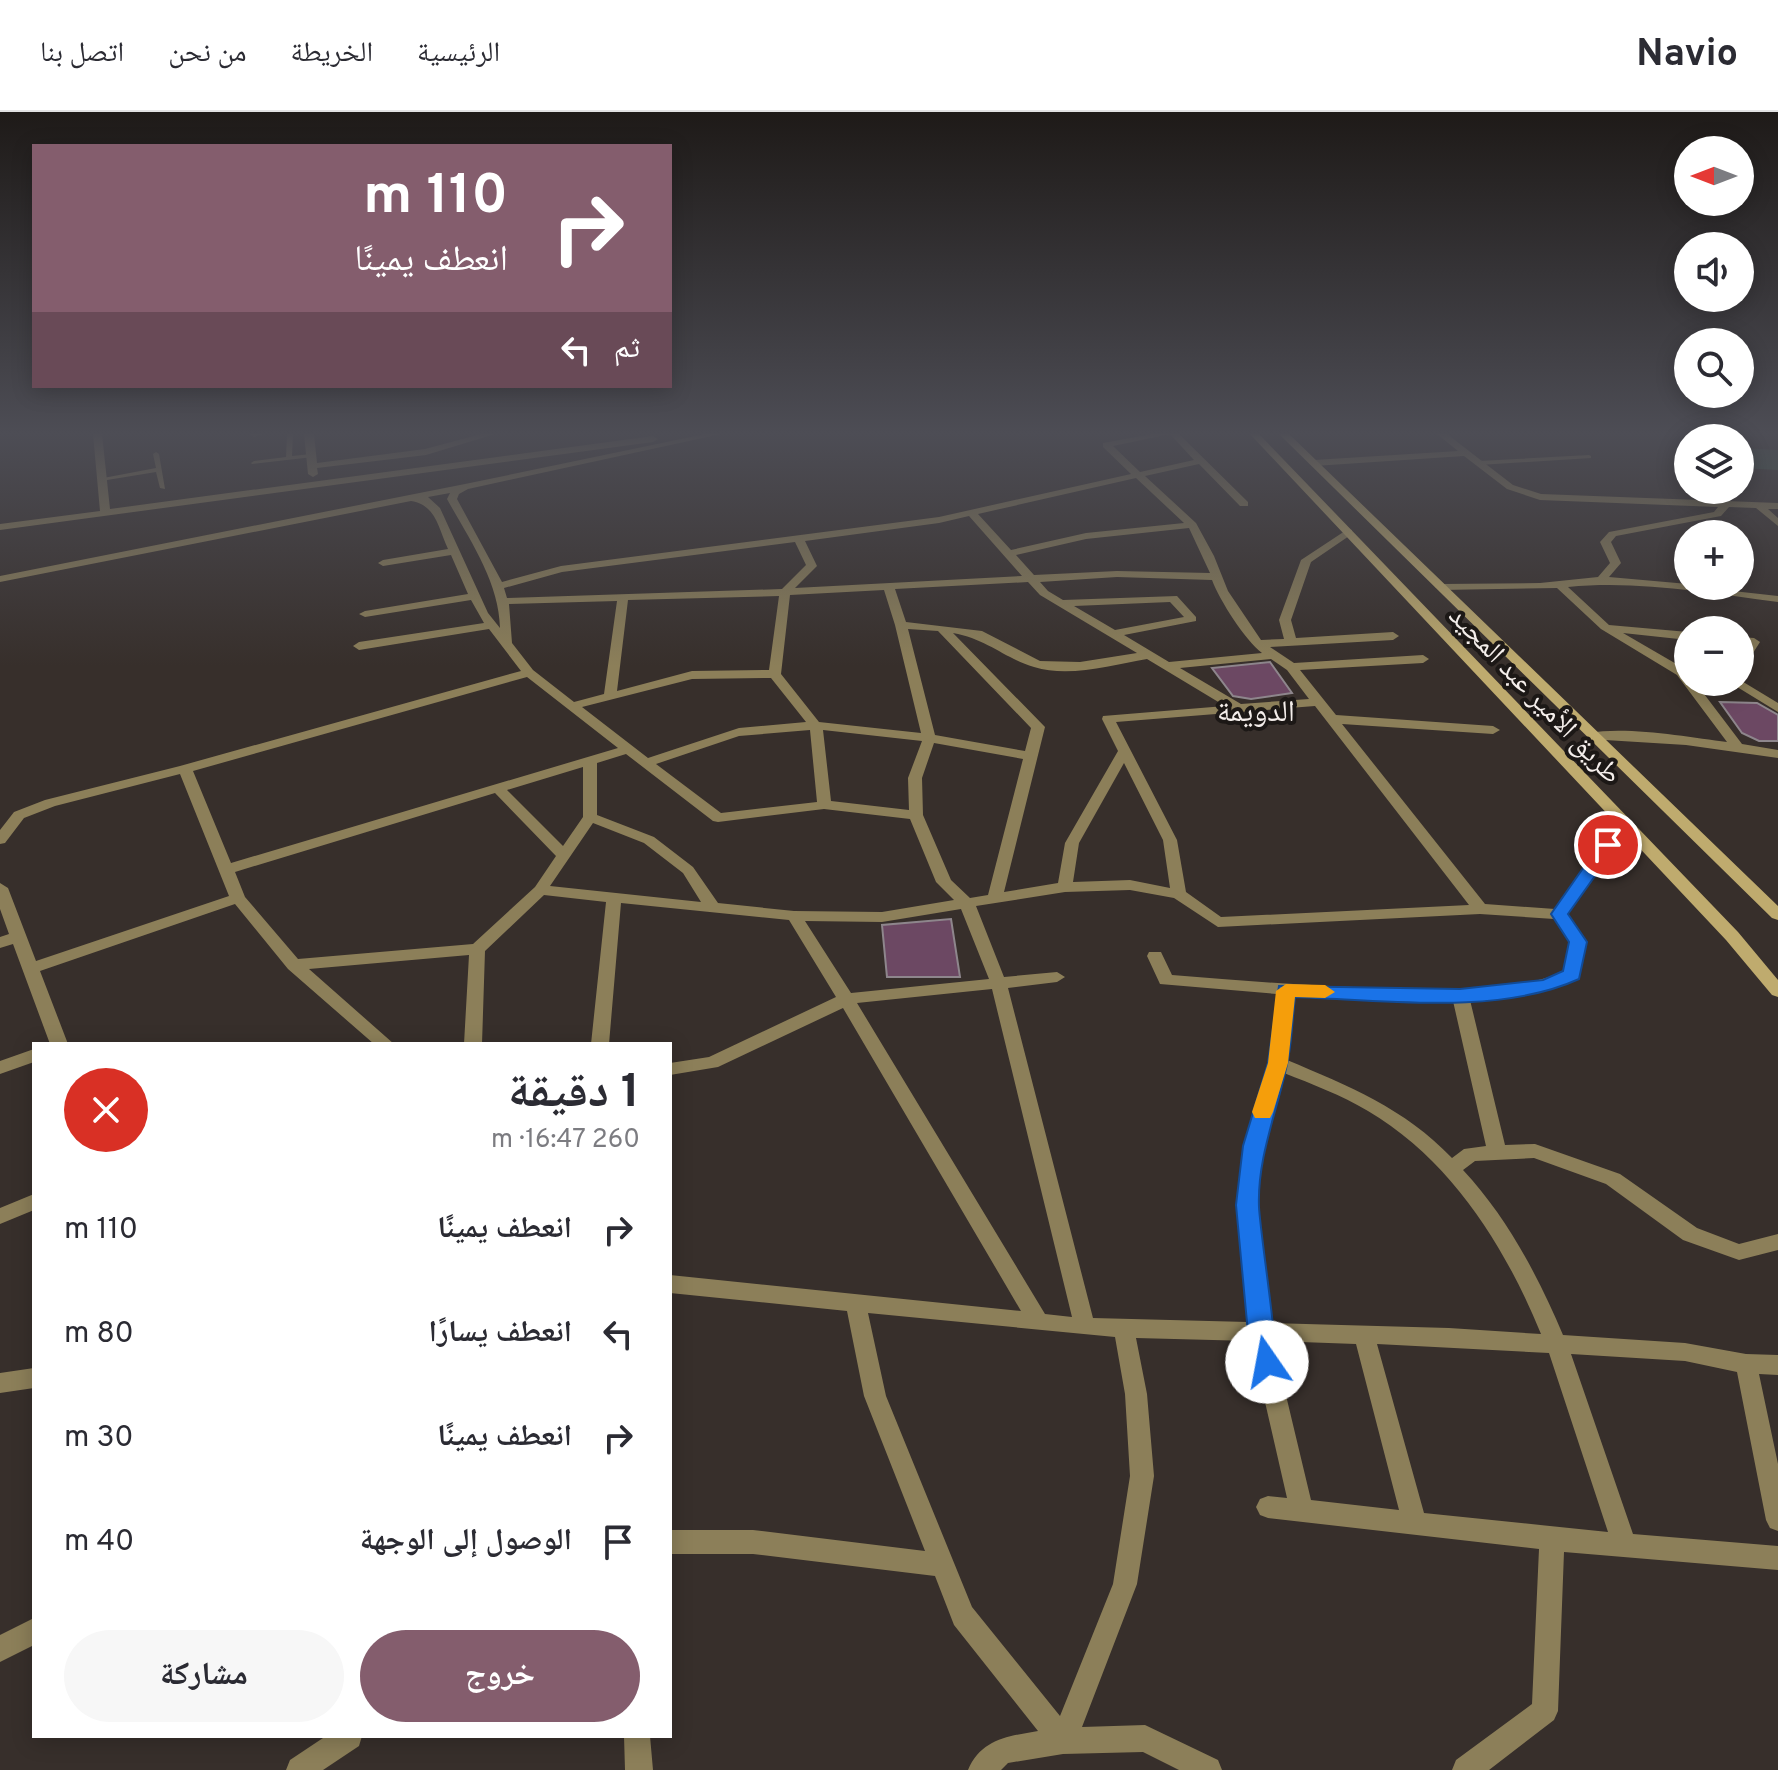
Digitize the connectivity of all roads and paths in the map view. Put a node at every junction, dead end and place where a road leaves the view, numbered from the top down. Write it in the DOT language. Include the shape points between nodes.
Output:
graph roads {
  1 [pos="116,511"];
  2 [pos="344,511"];
  3 [pos="436,511"];
  4 [pos="459,511"];
  5 [pos="978,511"];
  6 [pos="1178,511"];
  7 [pos="1328,511"];
  8 [pos="1364,511"];
  9 [pos="1719,511"];
  10 [pos="105,513"];
  11 [pos="971,513"];
  12 [pos="1192,525"];
  13 [pos="0,527"];
  14 [pos="1348,532"];
  15 [pos="798,538"];
  16 [pos="454,551"];
  17 [pos="1008,554"];
  18 [pos="383,563"];
  19 [pos="1217,577"];
  20 [pos="0,579"];
  21 [pos="1033,580"];
  22 [pos="1601,580"];
  23 [pos="1559,584"];
  24 [pos="888,585"];
  25 [pos="499,586"];
  26 [pos="1441,587"];
  27 [pos="785,592"];
  28 [pos="475,596"];
  29 [pos="623,597"];
  30 [pos="1778,599"];
  31 [pos="504,601"];
  32 [pos="1062,603"];
  33 [pos="365,614"];
  34 [pos="492,625"];
  35 [pos="901,625"];
  36 [pos="1605,627"];
  37 [pos="941,628"];
  38 [pos="1112,634"];
  39 [pos="1674,634"];
  40 [pos="1393,636"];
  41 [pos="1291,641"];
  42 [pos="506,643"];
  43 [pos="1258,644"];
  44 [pos="359,646"];
  45 [pos="1148,655"];
  46 [pos="1274,655"];
  47 [pos="1423,659"];
  48 [pos="1167,666"];
  49 [pos="1291,667"];
  50 [pos="1674,669"];
  51 [pos="529,673"];
  52 [pos="775,674"];
  53 [pos="1754,693"];
  54 [pos="610,696"];
  55 [pos="1701,696"];
  56 [pos="1318,702"];
  57 [pos="572,706"];
  58 [pos="1238,708"];
  59 [pos="1778,708"];
  60 [pos="1332,719"];
  61 [pos="816,727"];
  62 [pos="1493,730"];
  63 [pos="1594,736"];
  64 [pos="929,739"];
  65 [pos="1737,747"];
  66 [pos="628,749"];
  67 [pos="1124,751"];
  68 [pos="1778,754"];
  69 [pos="1029,756"];
  70 [pos="590,761"];
  71 [pos="646,763"];
  72 [pos="185,769"];
  73 [pos="497,788"];
  74 [pos="824,805"];
  75 [pos="916,815"];
  76 [pos="590,817"];
  77 [pos="1624,822"];
  78 [pos="0,840"];
  79 [pos="564,855"];
  80 [pos="227,869"];
  81 [pos="1065,887"];
  82 [pos="0,888"];
  83 [pos="540,890"];
  84 [pos="1179,894"];
  85 [pos="238,898"];
  86 [pos="614,898"];
  87 [pos="994,900"];
  88 [pos="967,904"];
  89 [pos="714,909"];
  90 [pos="1480,909"];
  91 [pos="1559,914"];
  92 [pos="1778,915"];
  93 [pos="794,916"];
  94 [pos="18,936"];
  95 [pos="0,943"];
  96 [pos="477,949"];
  97 [pos="1155,956"];
  98 [pos="294,965"];
  99 [pos="30,969"];
  100 [pos="1057,977"];
  101 [pos="999,984"];
  102 [pos="1286,991"];
  103 [pos="1778,991"];
  104 [pos="1460,995"];
  105 [pos="846,999"];
  106 [pos="58,1042"];
  107 [pos="383,1042"];
  108 [pos="473,1042"];
  109 [pos="600,1042"];
  110 [pos="32,1056"];
  111 [pos="1278,1063"];
  112 [pos="0,1068"];
  113 [pos="672,1069"];
  114 [pos="1497,1153"];
  115 [pos="1453,1167"];
  116 [pos="32,1203"];
  117 [pos="0,1216"];
  118 [pos="1778,1242"];
  119 [pos="672,1284"];
  120 [pos="856,1305"];
  121 [pos="1039,1322"];
  122 [pos="1085,1327"];
  123 [pos="1124,1330"];
  124 [pos="1260,1333"];
  125 [pos="1364,1335"];
  126 [pos="1558,1344"];
  127 [pos="1746,1364"];
  128 [pos="1778,1365"];
  129 [pos="32,1378"];
  130 [pos="0,1383"];
  131 [pos="1268,1507"];
  132 [pos="1302,1511"];
  133 [pos="1778,1520"];
  134 [pos="1415,1524"];
  135 [pos="1552,1539"];
  136 [pos="672,1542"];
  137 [pos="1624,1545"];
  138 [pos="1778,1558"];
  139 [pos="943,1565"];
  140 [pos="32,1632"];
  141 [pos="0,1649"];
  142 [pos="346,1738"];
  143 [pos="637,1738"];
  144 [pos="1063,1741"];
  145 [pos="300,1770"];
  146 [pos="639,1770"];
  147 [pos="982,1770"];
  148 [pos="1208,1770"];
  149 [pos="1466,1770"];
  1 -- 10 [label="street"];
  2 -- 20 [label="street"];
  3 -- 16 [label="street"];
  4 -- 25 [label="street"];
  5 -- 11 [label="street"];
  6 -- 12 [label="street"];
  7 -- 14 [label="main road, طريق الأمير عبد المجيد"];
  8 -- 26 [label="main road, طريق الأمير عبد المجيد"];
  9 -- 22 [label="street" via="1613,534 1605,542 1616,563"];
  10 -- 13 [label="street"];
  11 -- 15 [label="street"];
  11 -- 17 [label="street"];
  12 -- 17 [label="street" via="1086,536"];
  12 -- 19 [label="street"];
  14 -- 41 [label="street" via="1306,560 1285,620"];
  14 -- 77 [label="main road, طريق الأمير عبد المجيد"];
  15 -- 25 [label="street" via="561,569"];
  15 -- 27 [label="street" via="812,566"];
  16 -- 18 [label="street"];
  16 -- 28 [label="street"];
  17 -- 21 [label="street"];
  19 -- 21 [label="street" via="1148,573"];
  19 -- 43 [label="street"];
  21 -- 24 [label="street"];
  21 -- 32 [label="street"];
  22 -- 23 [label="street"];
  22 -- 30 [label="street"];
  23 -- 26 [label="street"];
  23 -- 36 [label="street"];
  24 -- 27 [label="street"];
  24 -- 35 [label="street"];
  25 -- 31 [label="street"];
  26 -- 63 [label="main road, طريق الأمير عبد المجيد"];
  27 -- 29 [label="street"];
  27 -- 52 [label="street"];
  28 -- 33 [label="street"];
  28 -- 34 [label="street"];
  29 -- 31 [label="street"];
  29 -- 54 [label="street"];
  31 -- 42 [label="street"];
  32 -- 38 [label="street"];
  32 -- 38 [label="street" via="1173,598 1192,619"];
  34 -- 42 [label="street"];
  34 -- 44 [label="street"];
  35 -- 37 [label="street"];
  35 -- 64 [label="street"];
  36 -- 39 [label="street"];
  36 -- 50 [label="street"];
  37 -- 45 [label="street" via="978,634 1037,664 1080,666"];
  37 -- 69 [label="street" via="1038,727"];
  38 -- 45 [label="street"];
  40 -- 41 [label="street"];
  41 -- 43 [label="street"];
  42 -- 51 [label="street"];
  43 -- 46 [label="street"];
  45 -- 48 [label="street"];
  46 -- 48 [label="street"];
  46 -- 49 [label="street"];
  47 -- 49 [label="street"];
  48 -- 58 [label="street"];
  49 -- 56 [label="street"];
  51 -- 57 [label="street"];
  51 -- 72 [label="street"];
  52 -- 54 [label="street" via="692,675"];
  52 -- 61 [label="street"];
  53 -- 59 [label="street"];
  54 -- 57 [label="street"];
  55 -- 65 [label="street"];
  56 -- 58 [label="street"];
  56 -- 60 [label="street"];
  57 -- 66 [label="street"];
  58 -- 67 [label="street" via="1108,719"];
  60 -- 62 [label="street"];
  60 -- 90 [label="street"];
  61 -- 64 [label="street" via="875,729"];
  61 -- 71 [label="street" via="738,732"];
  61 -- 74 [label="street"];
  63 -- 65 [label="street"];
  63 -- 92 [label="main road, طريق الأمير عبد المجيد"];
  64 -- 69 [label="street"];
  64 -- 75 [label="street" via="915,778"];
  65 -- 68 [label="street"];
  66 -- 70 [label="street"];
  66 -- 71 [label="street"];
  67 -- 81 [label="street" via="1072,843"];
  67 -- 84 [label="street" via="1170,840"];
  69 -- 87 [label="street"];
  70 -- 73 [label="street"];
  70 -- 76 [label="street"];
  71 -- 74 [label="street" via="718,818"];
  72 -- 78 [label="street" via="50,803 19,815"];
  72 -- 80 [label="street"];
  73 -- 79 [label="street"];
  73 -- 80 [label="street"];
  74 -- 75 [label="street"];
  75 -- 88 [label="street" via="944,882"];
  76 -- 79 [label="street"];
  76 -- 89 [label="street" via="649,840 688,870"];
  77 -- 91 [label="street"];
  77 -- 103 [label="main road, طريق الأمير عبد المجيد"];
  79 -- 83 [label="street"];
  80 -- 85 [label="street"];
  81 -- 84 [label="street" via="1130,885"];
  81 -- 87 [label="street"];
  82 -- 94 [label="street"];
  83 -- 86 [label="street"];
  83 -- 96 [label="street"];
  84 -- 90 [label="street" via="1218,922"];
  85 -- 98 [label="street"];
  85 -- 99 [label="street"];
  86 -- 89 [label="street"];
  86 -- 109 [label="street"];
  87 -- 88 [label="street"];
  88 -- 93 [label="street" via="882,917"];
  88 -- 101 [label="street"];
  89 -- 93 [label="street"];
  90 -- 91 [label="street"];
  91 -- 104 [label="street" via="1578,942 1572,975 1546,986"];
  93 -- 105 [label="street"];
  94 -- 95 [label="street"];
  94 -- 99 [label="street"];
  96 -- 98 [label="street"];
  96 -- 108 [label="street"];
  97 -- 102 [label="street" via="1166,980"];
  98 -- 107 [label="street"];
  99 -- 106 [label="street"];
  100 -- 101 [label="street"];
  101 -- 105 [label="street"];
  101 -- 122 [label="street"];
  102 -- 104 [label="street"];
  102 -- 111 [label="street"];
  104 -- 114 [label="street"];
  105 -- 113 [label="street" via="712,1063"];
  105 -- 121 [label="street"];
  110 -- 112 [label="street"];
  111 -- 115 [label="street" via="1377,1108"];
  111 -- 124 [label="street" via="1254,1146 1247,1205"];
  114 -- 115 [label="street" via="1471,1154"];
  114 -- 118 [label="street" via="1535,1151 1613,1179 1690,1234 1739,1252"];
  115 -- 126 [label="street" via="1516,1254"];
  116 -- 117 [label="street"];
  119 -- 120 [label="street"];
  120 -- 121 [label="street"];
  120 -- 139 [label="street" via="875,1396"];
  121 -- 122 [label="street"];
  122 -- 123 [label="street"];
  123 -- 124 [label="street"];
  123 -- 144 [label="street" via="1136,1394 1142,1476 1125,1584"];
  124 -- 125 [label="street"];
  124 -- 132 [label="street"];
  125 -- 126 [label="street"];
  125 -- 134 [label="street"];
  126 -- 127 [label="street" via="1685,1352"];
  126 -- 137 [label="street"];
  127 -- 128 [label="street"];
  127 -- 133 [label="street"];
  129 -- 130 [label="street"];
  131 -- 132 [label="street"];
  132 -- 134 [label="street"];
  134 -- 135 [label="street"];
  135 -- 137 [label="street"];
  135 -- 149 [label="street" via="1545,1711"];
  136 -- 139 [label="street" via="753,1542"];
  137 -- 138 [label="street"];
  139 -- 144 [label="street" via="963,1616"];
  140 -- 141 [label="street"];
  142 -- 145 [label="street"];
  143 -- 146 [label="street"];
  144 -- 147 [label="street" via="1001,1751"];
  144 -- 148 [label="street" via="1145,1738"];
}
